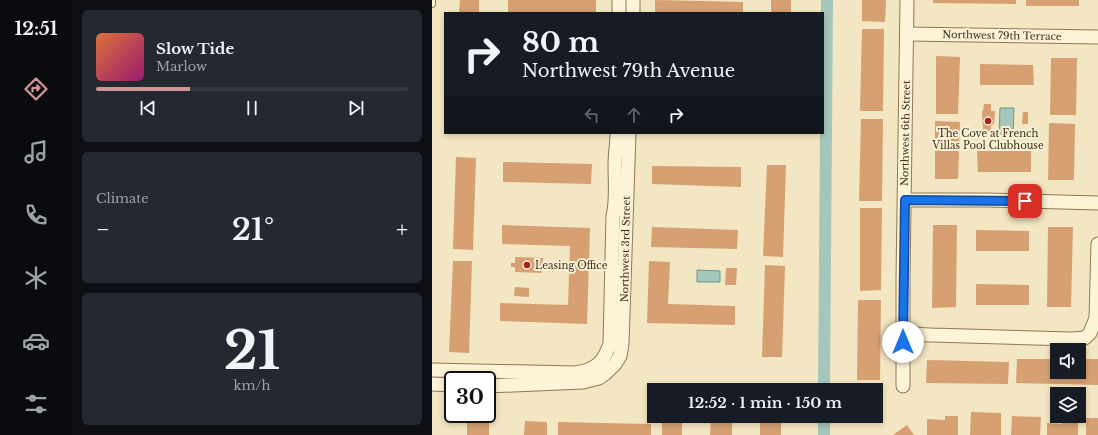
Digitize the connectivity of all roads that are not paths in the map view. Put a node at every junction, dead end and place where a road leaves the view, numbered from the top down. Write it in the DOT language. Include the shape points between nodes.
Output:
graph roads {
  1 [pos="432,0"];
  2 [pos="619,0"];
  3 [pos="633,0"];
  4 [pos="907,0"];
  5 [pos="432,4"];
  6 [pos="619,12"];
  7 [pos="632,12"];
  8 [pos="907,34"];
  9 [pos="1098,37"];
  10 [pos="617,134"];
  11 [pos="629,134"];
  12 [pos="905,200"];
  13 [pos="1098,203"];
  14 [pos="1098,244"];
  15 [pos="903,327"];
  16 [pos="432,370"];
  17 [pos="432,384"];
  18 [pos="444,385"];
  19 [pos="496,386"];
  20 [pos="902,386"];
  1 -- 5 [label="lane"];
  2 -- 6 [label="street"];
  3 -- 7 [label="street"];
  4 -- 8 [label="street, Northwest 6th Street"];
  8 -- 9 [label="street, Northwest 79th Terrace"];
  8 -- 12 [label="street, Northwest 6th Street"];
  10 -- 16 [label="street, Northwest 3rd Street" via="610,344 602,360 590,370 575,373"];
  11 -- 19 [label="street, Northwest 3rd Street" via="622,344 616,364 599,378 583,382"];
  12 -- 13 [label="street"];
  12 -- 15 [label="street, Northwest 6th Street"];
  14 -- 15 [label="street" via="1096,318 1085,338 914,334"];
  15 -- 20 [label="street, Northwest 6th Street"];
  17 -- 18 [label="street"];
}
